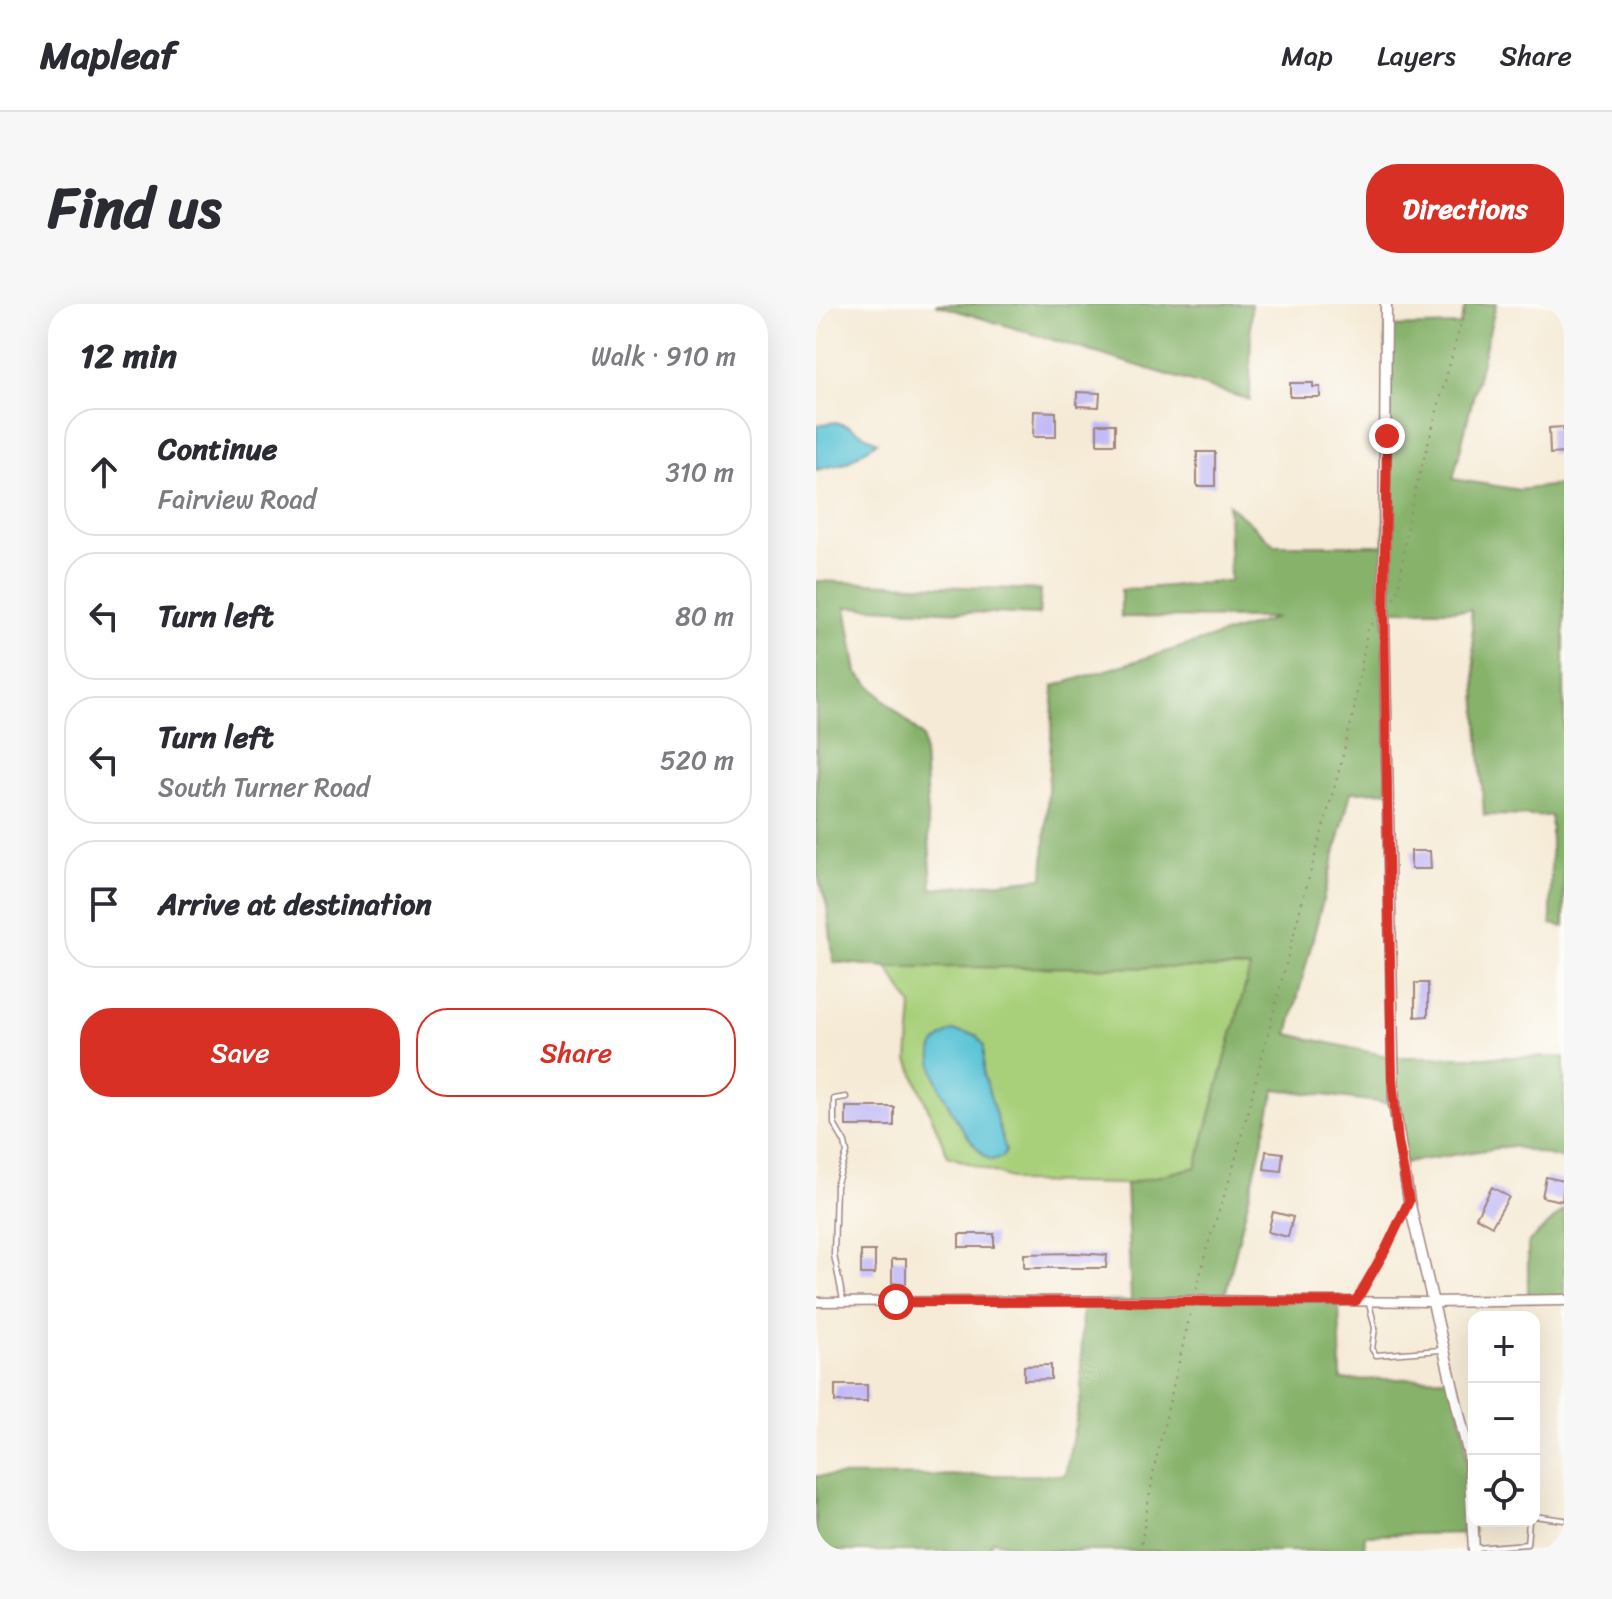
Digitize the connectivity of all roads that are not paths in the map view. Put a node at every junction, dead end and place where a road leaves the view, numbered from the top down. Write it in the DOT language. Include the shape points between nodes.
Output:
graph roads {
  1 [pos="1386,304"];
  2 [pos="846,1097"];
  3 [pos="1409,1201"];
  4 [pos="1564,1300"];
  5 [pos="1356,1301"];
  6 [pos="1369,1301"];
  7 [pos="816,1302"];
  8 [pos="843,1302"];
  9 [pos="1433,1302"];
  10 [pos="1444,1350"];
  11 [pos="1468,1456"];
  12 [pos="1540,1517"];
  13 [pos="1564,1520"];
  14 [pos="1474,1527"];
  15 [pos="1528,1527"];
  16 [pos="1474,1549"];
  1 -- 3 [label="street" via="1384,598 1392,1079"];
  2 -- 8 [label="lane" via="834,1099 833,1115 847,1153 836,1186 834,1255"];
  3 -- 5 [label="lane"];
  3 -- 9 [label="street"];
  4 -- 9 [label="street"];
  5 -- 6 [label="street"];
  5 -- 8 [label="street"];
  6 -- 9 [label="street"];
  6 -- 10 [label="lane" via="1376,1355"];
  7 -- 8 [label="street"];
  9 -- 10 [label="street"];
  10 -- 11 [label="street"];
  12 -- 13 [label="lane"];
  14 -- 16 [label="street"];
  15 -- 16 [label="lane" via="1527,1544"];
}
